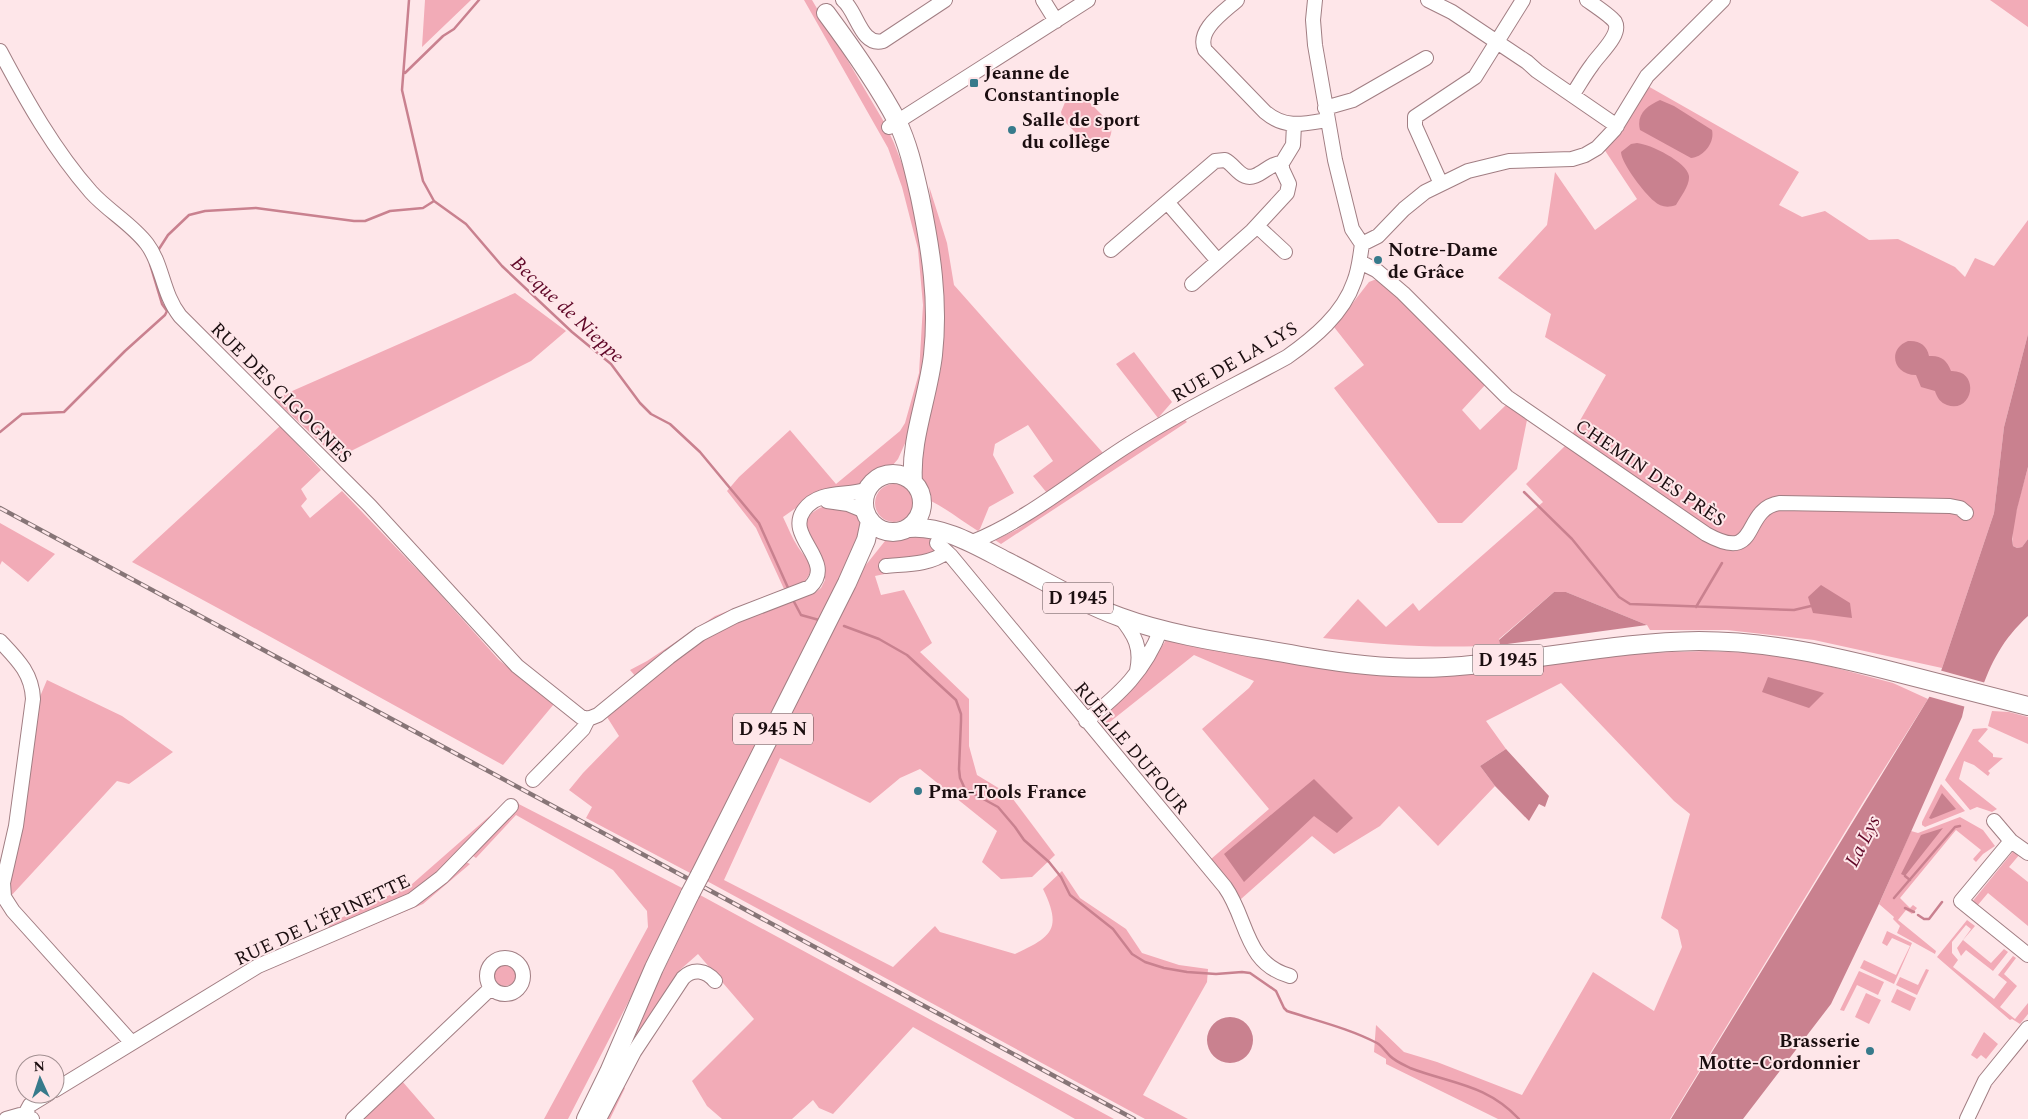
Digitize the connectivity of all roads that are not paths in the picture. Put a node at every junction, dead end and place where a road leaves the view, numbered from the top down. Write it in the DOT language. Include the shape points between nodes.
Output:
graph roads {
  1 [pos="843,0"];
  2 [pos="945,0"];
  3 [pos="1042,0"];
  4 [pos="1088,0"];
  5 [pos="1237,0"];
  6 [pos="1315,0"];
  7 [pos="1428,0"];
  8 [pos="1523,0"];
  9 [pos="1588,0"];
  10 [pos="1724,0"];
  11 [pos="822,7"];
  12 [pos="1056,21"];
  13 [pos="1497,42"];
  14 [pos="0,51"];
  15 [pos="1426,58"];
  16 [pos="1573,94"];
  17 [pos="1326,114"];
  18 [pos="893,124"];
  19 [pos="1294,125"];
  20 [pos="1617,126"];
  21 [pos="1282,163"];
  22 [pos="1441,184"];
  23 [pos="1167,202"];
  24 [pos="1257,226"];
  25 [pos="1362,244"];
  26 [pos="1111,250"];
  27 [pos="1285,252"];
  28 [pos="1218,261"];
  29 [pos="1360,262"];
  30 [pos="1192,284"];
  31 [pos="917,429"];
  32 [pos="890,475"];
  33 [pos="913,482"];
  34 [pos="868,489"];
  35 [pos="922,502"];
  36 [pos="809,505"];
  37 [pos="1966,513"];
  38 [pos="867,516"];
  39 [pos="901,530"];
  40 [pos="970,543"];
  41 [pos="886,566"];
  42 [pos="847,583"];
  43 [pos="1120,617"];
  44 [pos="1161,629"];
  45 [pos="0,642"];
  46 [pos="1136,674"];
  47 [pos="2028,706"];
  48 [pos="588,719"];
  49 [pos="1086,721"];
  50 [pos="533,780"];
  51 [pos="511,806"];
  52 [pos="1994,821"];
  53 [pos="2012,841"];
  54 [pos="2028,854"];
  55 [pos="2028,955"];
  56 [pos="654,968"];
  57 [pos="1290,976"];
  58 [pos="715,981"];
  59 [pos="492,988"];
  60 [pos="2028,1028"];
  61 [pos="132,1042"];
  62 [pos="65,1084"];
  63 [pos="32,1104"];
  64 [pos="28,1117"];
  65 [pos="6,1119"];
  66 [pos="353,1119"];
  67 [pos="576,1119"];
  68 [pos="586,1119"];
  69 [pos="599,1119"];
  70 [pos="1966,1119"];
  1 -- 2 [label="street" via="868,39 877,42"];
  3 -- 12 [label="street"];
  4 -- 12 [label="street"];
  5 -- 19 [label="street" via="1205,32 1204,47 1265,112 1280,122"];
  6 -- 17 [label="street" via="1315,45"];
  7 -- 13 [label="street"];
  8 -- 13 [label="street"];
  9 -- 16 [label="street" via="1613,19 1616,29"];
  10 -- 20 [label="street" via="1647,76"];
  11 -- 18 [label="main road"];
  12 -- 18 [label="street"];
  13 -- 16 [label="street"];
  13 -- 22 [label="street" via="1472,80 1415,117 1414,126"];
  14 -- 48 [label="street, RUE DES CIGOGNES" via="37,118 75,172 150,249 166,293 180,316 370,506 512,660 578,715"];
  15 -- 17 [label="street"];
  16 -- 20 [label="street"];
  17 -- 19 [label="street"];
  17 -- 25 [label="street" via="1350,225"];
  18 -- 31 [label="main road" via="920,199 933,261 935,317 931,367"];
  19 -- 21 [label="street" via="1293,145"];
  20 -- 22 [label="street" via="1601,145 1576,158 1508,161 1468,171"];
  21 -- 23 [label="street" via="1271,165 1250,177 1242,175 1225,160 1215,160"];
  21 -- 24 [label="street" via="1289,190"];
  22 -- 25 [label="street" via="1418,198 1378,236"];
  23 -- 26 [label="street"];
  23 -- 28 [label="street"];
  24 -- 27 [label="street"];
  24 -- 28 [label="street"];
  25 -- 29 [label="street, RUE DE LA LYS"];
  28 -- 30 [label="street"];
  29 -- 37 [label="street, CHEMIN DES PRÈS" via="1376,270 1403,293 1507,397 1722,542 1730,545 1742,541 1760,513 1780,503 1950,506"];
  29 -- 40 [label="street, RUE DE LA LYS" via="1352,289 1340,307 1294,352 1141,436 1029,513"];
  31 -- 32 [label="main road" via="900,463"];
  31 -- 33 [label="main road"];
  32 -- 33 [label="main road"];
  32 -- 34 [label="main road" via="877,479"];
  33 -- 35 [label="main road"];
  34 -- 36 [label="street" via="831,495"];
  34 -- 38 [label="main road" via="864,501"];
  35 -- 39 [label="main road" via="920,515"];
  35 -- 40 [label="main road, D 1945" via="943,524"];
  36 -- 38 [label="street" via="834,501 848,504"];
  36 -- 48 [label="street" via="801,515 800,529 802,539 816,559 818,571 814,583 807,589 700,634 598,715"];
  38 -- 39 [label="main road" via="880,529"];
  38 -- 42 [label="main road, D 945 N" via="866,540"];
  39 -- 40 [label="main road, D 1945" via="930,529"];
  39 -- 42 [label="main road, D 945 N" via="878,543"];
  40 -- 43 [label="main road, D 1945"];
  41 -- 49 [label="street, RUELLE DUFOUR" via="932,561 942,548"];
  42 -- 56 [label="main road, D 945 N, bridge"];
  43 -- 44 [label="main road, D 1945"];
  43 -- 46 [label="street" via="1134,635 1138,648"];
  44 -- 46 [label="street" via="1146,662"];
  44 -- 47 [label="main road, D 1945" via="1330,661 1387,667 1452,666 1645,644 1695,641 1766,644 1813,652"];
  45 -- 61 [label="street" via="25,669 31,681 33,699 16,826 4,877 4,897 18,917"];
  46 -- 49 [label="street" via="1123,690"];
  48 -- 50 [label="street"];
  49 -- 57 [label="street, RUELLE DUFOUR" via="1229,892 1249,940 1260,957 1272,969"];
  51 -- 61 [label="street, RUE DE L'ÉPINETTE" via="442,877 418,896 258,966"];
  52 -- 53 [label="street"];
  53 -- 54 [label="street"];
  53 -- 55 [label="street" via="1961,901"];
  56 -- 67 [label="main road, D 945 N"];
  56 -- 68 [label="main road, D 945 N"];
  58 -- 69 [label="street" via="701,972 692,972 683,978 634,1052"];
  59 -- 66 [label="street"];
  60 -- 70 [label="street" via="1985,1081"];
  61 -- 62 [label="street, RUE DE L'ÉPINETTE"];
  63 -- 64 [label="street"];
  64 -- 65 [label="street" via="15,1115"];
}
